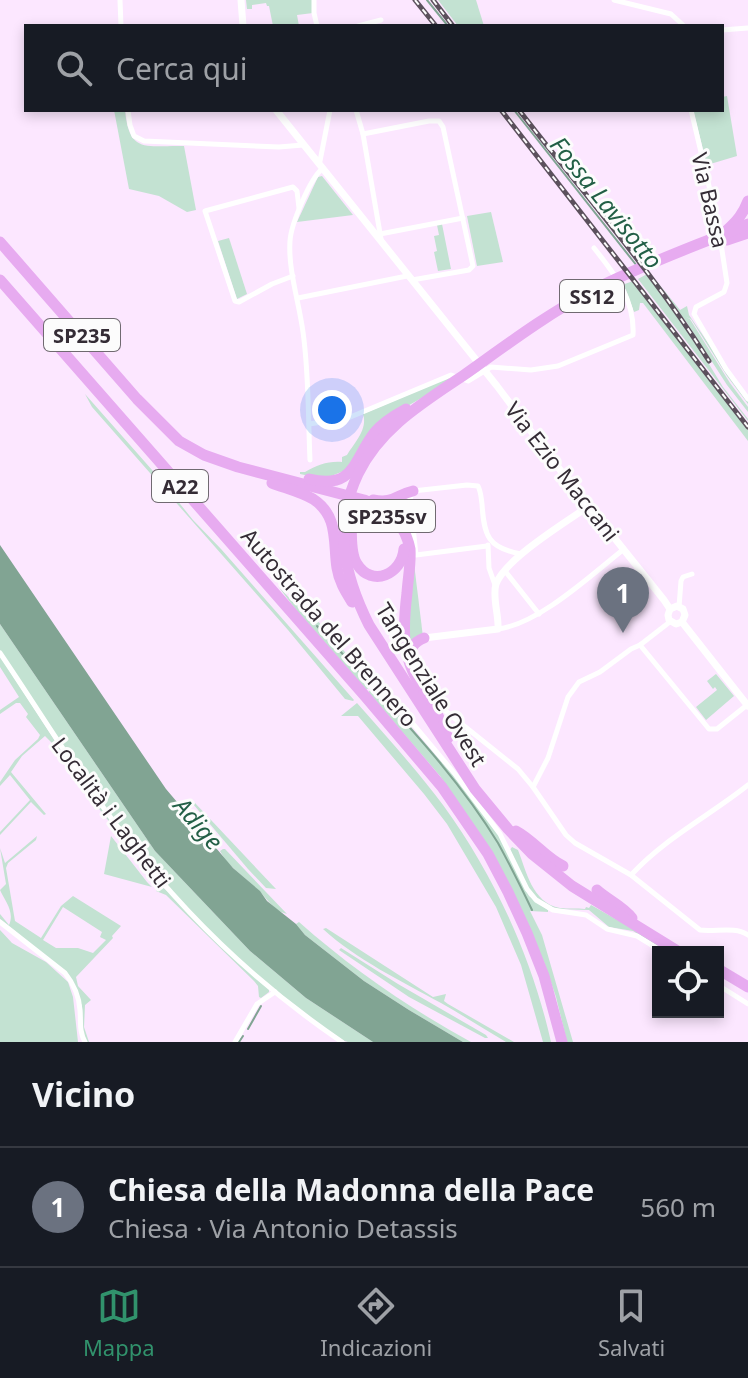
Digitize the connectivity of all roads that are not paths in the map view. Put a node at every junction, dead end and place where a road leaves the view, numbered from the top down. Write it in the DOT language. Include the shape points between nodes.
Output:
graph roads {
  1 [pos="120,0"];
  2 [pos="241,0"];
  3 [pos="314,0"];
  4 [pos="614,0"];
  5 [pos="630,2"];
  6 [pos="381,20"];
  7 [pos="121,24"];
  8 [pos="243,24"];
  9 [pos="317,24"];
  10 [pos="366,24"];
  11 [pos="677,24"];
  12 [pos="748,28"];
  13 [pos="724,30"];
  14 [pos="128,112"];
  15 [pos="278,112"];
  16 [pos="330,112"];
  17 [pos="357,112"];
  18 [pos="691,112"];
  19 [pos="363,134"];
  20 [pos="303,145"];
  21 [pos="320,164"];
  22 [pos="748,201"];
  23 [pos="299,209"];
  24 [pos="463,218"];
  25 [pos="748,229"];
  26 [pos="380,234"];
  27 [pos="0,242"];
  28 [pos="382,244"];
  29 [pos="705,245"];
  30 [pos="594,248"];
  31 [pos="0,249"];
  32 [pos="293,276"];
  33 [pos="409,278"];
  34 [pos="0,280"];
  35 [pos="0,289"];
  36 [pos="298,298"];
  37 [pos="482,372"];
  38 [pos="449,388"];
  39 [pos="435,394"];
  40 [pos="748,399"];
  41 [pos="309,424"];
  42 [pos="310,460"];
  43 [pos="218,461"];
  44 [pos="239,472"];
  45 [pos="413,491"];
  46 [pos="354,502"];
  47 [pos="589,506"];
  48 [pos="488,543"];
  49 [pos="624,549"];
  50 [pos="521,554"];
  51 [pos="489,568"];
  52 [pos="503,574"];
  53 [pos="692,574"];
  54 [pos="495,585"];
  55 [pos="675,608"];
  56 [pos="539,614"];
  57 [pos="671,621"];
  58 [pos="682,622"];
  59 [pos="369,625"];
  60 [pos="498,629"];
  61 [pos="424,638"];
  62 [pos="640,645"];
  63 [pos="0,653"];
  64 [pos="427,681"];
  65 [pos="375,684"];
  66 [pos="361,696"];
  67 [pos="433,705"];
  68 [pos="747,705"];
  69 [pos="448,738"];
  70 [pos="748,785"];
  71 [pos="533,787"];
  72 [pos="512,830"];
  73 [pos="563,866"];
  74 [pos="540,869"];
  75 [pos="631,875"];
  76 [pos="597,890"];
  77 [pos="575,895"];
  78 [pos="630,920"];
  79 [pos="0,922"];
  80 [pos="748,935"];
  81 [pos="653,946"];
  82 [pos="670,946"];
  83 [pos="678,946"];
  84 [pos="724,973"];
  85 [pos="748,987"];
  86 [pos="724,989"];
  87 [pos="275,992"];
  88 [pos="748,1004"];
  89 [pos="85,1042"];
  90 [pos="235,1042"];
  91 [pos="342,1042"];
  92 [pos="560,1042"];
  1 -- 7 [label="street"];
  2 -- 8 [label="street"];
  3 -- 9 [label="street"];
  4 -- 5 [label="street"];
  5 -- 11 [label="street" via="671,14"];
  6 -- 10 [label="street"];
  12 -- 13 [label="street"];
  14 -- 20 [label="street" via="134,136 144,141"];
  15 -- 20 [label="street, Via Ezio Maccani"];
  16 -- 21 [label="street"];
  17 -- 19 [label="street"];
  18 -- 40 [label="street, Via Bassa" via="727,281 726,289 696,307 694,316"];
  19 -- 24 [label="street" via="439,121"];
  19 -- 26 [label="street"];
  20 -- 21 [label="street, Via Ezio Maccani"];
  21 -- 23 [label="street"];
  21 -- 28 [label="street, Via Ezio Maccani"];
  22 -- 29 [label="highway" via="738,221"];
  23 -- 32 [label="street" via="290,237"];
  23 -- 32 [label="street" via="293,187 205,211 235,301"];
  24 -- 26 [label="street"];
  24 -- 33 [label="street" via="473,266"];
  25 -- 29 [label="highway"];
  26 -- 28 [label="street"];
  27 -- 43 [label="highway, SP235" via="164,427 191,449"];
  28 -- 33 [label="street, Via Ezio Maccani"];
  29 -- 38 [label="highway, Tangenziale Ovest / SS12" via="582,302"];
  30 -- 37 [label="street" via="627,297 633,335 546,369 493,366"];
  31 -- 44 [label="highway, SP235" via="165,435 191,455"];
  32 -- 36 [label="street"];
  33 -- 36 [label="street"];
  33 -- 37 [label="street, Via Ezio Maccani"];
  34 -- 66 [label="highway, Autostrada del Brennero / A22"];
  35 -- 66 [label="highway, Autostrada del Brennero / A22"];
  36 -- 41 [label="street"];
  37 -- 41 [label="street" via="469,381 451,375 348,418"];
  37 -- 47 [label="street, Via Ezio Maccani"];
  38 -- 39 [label="highway, Tangenziale Ovest / SS12"];
  38 -- 46 [label="highway, Tangenziale Ovest / SS12" via="387,440"];
  39 -- 43 [label="highway, SP235sv" via="382,425 353,469 337,480"];
  39 -- 46 [label="highway, Tangenziale Ovest / SS12" via="376,445 359,472"];
  41 -- 42 [label="street"];
  43 -- 46 [label="highway, SP235sv"];
  44 -- 46 [label="highway, SP235sv" via="356,503 387,517 404,547 394,571 376,576 357,564 353,550"];
  44 -- 59 [label="highway, SP235sv" via="315,501 327,513 339,578"];
  45 -- 46 [label="highway" via="388,502"];
  45 -- 48 [label="street" via="478,486"];
  45 -- 48 [label="street" via="416,555"];
  46 -- 59 [label="highway, Tangenziale Ovest / SS12" via="344,538 347,570"];
  46 -- 67 [label="highway, SP235sv" via="379,506 396,520 408,543 406,654"];
  46 -- 69 [label="highway, Tangenziale Ovest / SS12" via="349,551 362,599"];
  47 -- 49 [label="street, Via Ezio Maccani"];
  47 -- 50 [label="street"];
  48 -- 50 [label="street"];
  48 -- 51 [label="street"];
  49 -- 55 [label="street, Via Ezio Maccani"];
  49 -- 56 [label="street"];
  50 -- 52 [label="street"];
  51 -- 52 [label="street"];
  51 -- 54 [label="street"];
  52 -- 54 [label="street"];
  52 -- 56 [label="street"];
  53 -- 55 [label="street" via="683,577"];
  54 -- 60 [label="street"];
  55 -- 57 [label="street" via="668,615"];
  55 -- 58 [label="street, Via Ezio Maccani" via="685,614"];
  56 -- 60 [label="street"];
  57 -- 58 [label="street"];
  57 -- 62 [label="street"];
  58 -- 68 [label="street, Via Ezio Maccani"];
  59 -- 72 [label="highway, Tangenziale Ovest / SS12" via="475,789"];
  60 -- 61 [label="street"];
  61 -- 67 [label="highway" via="414,644 411,655"];
  62 -- 68 [label="street" via="709,729 717,729"];
  62 -- 71 [label="street" via="573,688"];
  63 -- 87 [label="street, Località i Laghetti" via="126,839 207,930"];
  64 -- 71 [label="street" via="443,709"];
  65 -- 81 [label="street" via="455,774 502,837 536,900 553,910 586,915"];
  66 -- 92 [label="highway, Autostrada del Brennero / A22" via="484,858 529,952"];
  67 -- 69 [label="highway, SP235sv"];
  69 -- 72 [label="highway, Tangenziale Ovest / SS12"];
  70 -- 75 [label="street" via="670,838"];
  71 -- 75 [label="street" via="566,835"];
  72 -- 73 [label="highway"];
  72 -- 74 [label="highway" via="513,840"];
  72 -- 78 [label="highway, Tangenziale Ovest / SS12"];
  75 -- 80 [label="street" via="700,930 740,930"];
  76 -- 78 [label="highway" via="627,911"];
  77 -- 78 [label="highway" via="619,920"];
  78 -- 82 [label="highway, Tangenziale Ovest / SS12"];
  78 -- 83 [label="highway, Tangenziale Ovest / SS12"];
  79 -- 89 [label="street" via="71,980"];
  84 -- 85 [label="highway"];
  86 -- 88 [label="street"];
  87 -- 90 [label="street" via="257,1004"];
  87 -- 91 [label="street"];
}
